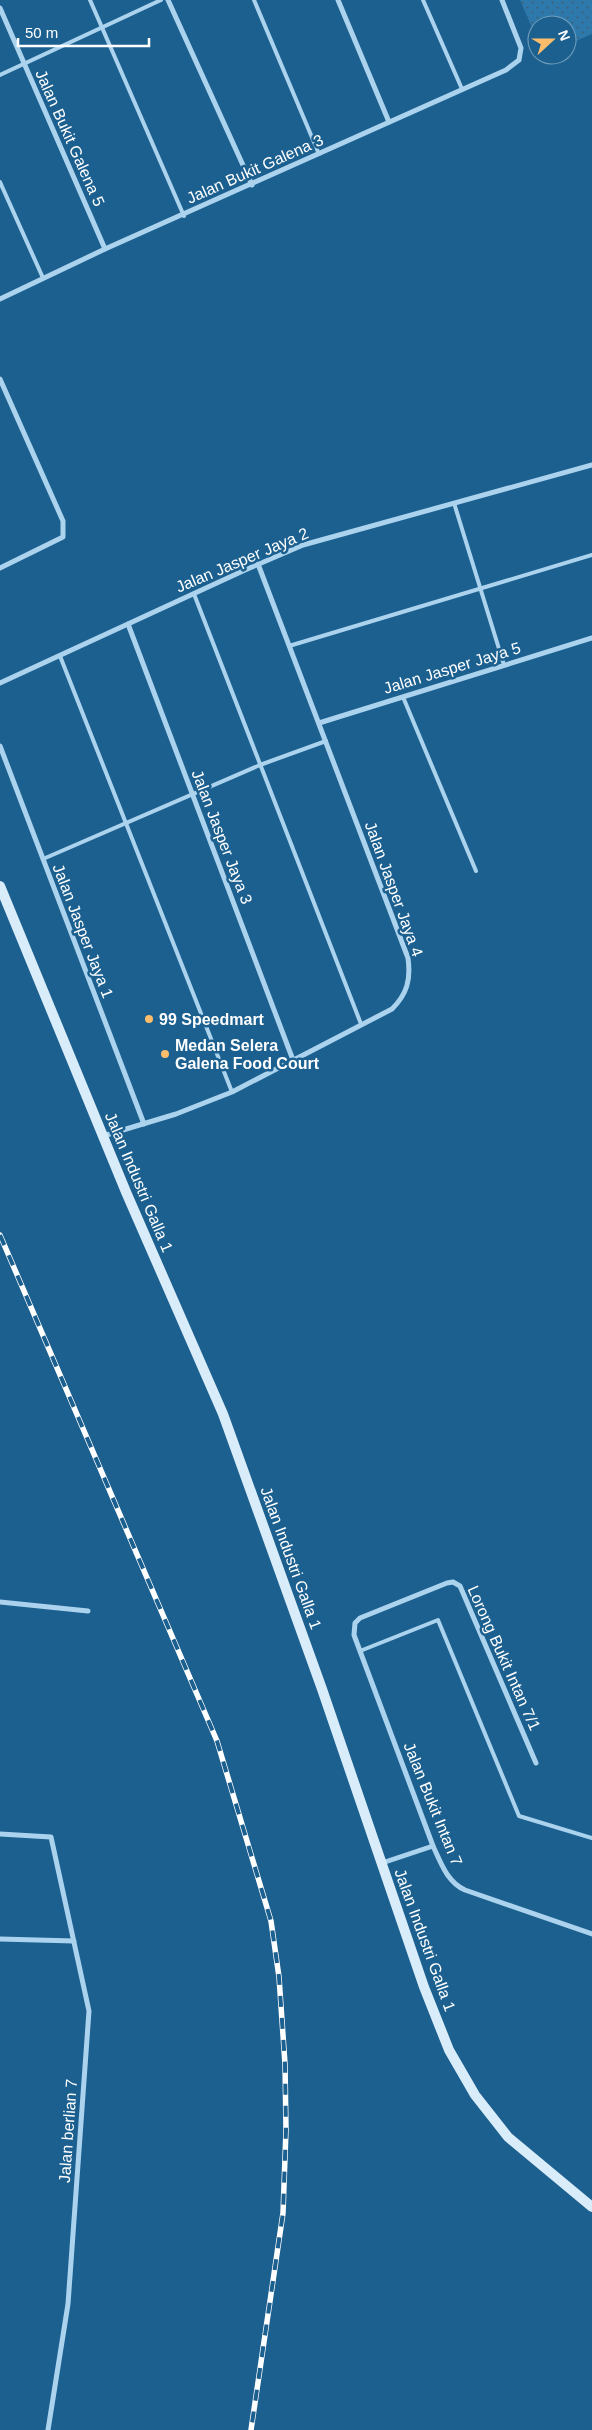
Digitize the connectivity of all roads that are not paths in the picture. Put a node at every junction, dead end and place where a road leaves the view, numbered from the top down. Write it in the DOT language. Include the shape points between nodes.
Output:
graph roads {
  1 [pos="90,0"];
  2 [pos="161,0"];
  3 [pos="168,0"];
  4 [pos="254,0"];
  5 [pos="338,0"];
  6 [pos="423,0"];
  7 [pos="502,0"];
  8 [pos="0,8"];
  9 [pos="102,27"];
  10 [pos="24,64"];
  11 [pos="0,75"];
  12 [pos="462,89"];
  13 [pos="389,122"];
  14 [pos="319,154"];
  15 [pos="0,182"];
  16 [pos="252,185"];
  17 [pos="184,216"];
  18 [pos="105,249"];
  19 [pos="43,278"];
  20 [pos="0,298"];
  21 [pos="0,379"];
  22 [pos="592,465"];
  23 [pos="454,503"];
  24 [pos="592,555"];
  25 [pos="258,564"];
  26 [pos="0,568"];
  27 [pos="480,588"];
  28 [pos="194,594"];
  29 [pos="128,624"];
  30 [pos="592,638"];
  31 [pos="289,646"];
  32 [pos="60,656"];
  33 [pos="504,665"];
  34 [pos="0,683"];
  35 [pos="403,697"];
  36 [pos="319,723"];
  37 [pos="326,741"];
  38 [pos="0,746"];
  39 [pos="260,765"];
  40 [pos="192,795"];
  41 [pos="126,823"];
  42 [pos="43,859"];
  43 [pos="476,871"];
  44 [pos="0,886"];
  45 [pos="361,1024"];
  46 [pos="293,1060"];
  47 [pos="232,1092"];
  48 [pos="144,1124"];
  49 [pos="103,1136"];
  50 [pos="0,1602"];
  51 [pos="88,1611"];
  52 [pos="355,1623"];
  53 [pos="360,1651"];
  54 [pos="536,1763"];
  55 [pos="0,1834"];
  56 [pos="592,1838"];
  57 [pos="433,1846"];
  58 [pos="382,1863"];
  59 [pos="592,1934"];
  60 [pos="0,1939"];
  61 [pos="74,1941"];
  62 [pos="592,2207"];
  63 [pos="48,2430"];
  1 -- 9 [label="lane"];
  2 -- 9 [label="lane"];
  3 -- 16 [label="street"];
  4 -- 14 [label="lane"];
  5 -- 13 [label="street"];
  6 -- 12 [label="lane"];
  7 -- 12 [label="street, Jalan Bukit Galena 3" via="521,48 520,60 506,70"];
  8 -- 10 [label="street, Jalan Bukit Galena 5"];
  9 -- 10 [label="lane"];
  9 -- 17 [label="lane"];
  10 -- 11 [label="lane"];
  10 -- 18 [label="street, Jalan Bukit Galena 5"];
  12 -- 13 [label="street, Jalan Bukit Galena 3"];
  13 -- 14 [label="street, Jalan Bukit Galena 3"];
  14 -- 16 [label="street, Jalan Bukit Galena 3"];
  15 -- 19 [label="lane"];
  16 -- 17 [label="street, Jalan Bukit Galena 3"];
  17 -- 18 [label="street, Jalan Bukit Galena 3"];
  18 -- 19 [label="street, Jalan Bukit Galena 3"];
  19 -- 20 [label="street, Jalan Bukit Galena 3"];
  21 -- 26 [label="street" via="63,521 63,537"];
  22 -- 23 [label="street, Jalan Jasper Jaya 2"];
  23 -- 25 [label="street, Jalan Jasper Jaya 2" via="303,546"];
  23 -- 27 [label="lane"];
  24 -- 27 [label="lane"];
  25 -- 28 [label="street, Jalan Jasper Jaya 2"];
  25 -- 31 [label="street, Jalan Jasper Jaya 4"];
  27 -- 31 [label="lane"];
  27 -- 33 [label="lane"];
  28 -- 29 [label="street, Jalan Jasper Jaya 2"];
  28 -- 39 [label="lane"];
  29 -- 32 [label="street, Jalan Jasper Jaya 2"];
  29 -- 40 [label="street, Jalan Jasper Jaya 3"];
  30 -- 33 [label="street, Jalan Jasper Jaya 5"];
  31 -- 36 [label="street, Jalan Jasper Jaya 4"];
  32 -- 34 [label="street, Jalan Jasper Jaya 2"];
  32 -- 41 [label="lane"];
  33 -- 35 [label="street, Jalan Jasper Jaya 5"];
  35 -- 36 [label="street, Jalan Jasper Jaya 5"];
  35 -- 43 [label="lane"];
  36 -- 37 [label="street, Jalan Jasper Jaya 4"];
  37 -- 39 [label="lane"];
  37 -- 45 [label="street, Jalan Jasper Jaya 4" via="408,958 410,976 396,1005"];
  38 -- 42 [label="street, Jalan Jasper Jaya 1"];
  39 -- 40 [label="lane"];
  39 -- 45 [label="lane"];
  40 -- 41 [label="lane"];
  40 -- 46 [label="street, Jalan Jasper Jaya 3"];
  41 -- 42 [label="lane"];
  41 -- 47 [label="lane"];
  42 -- 48 [label="street, Jalan Jasper Jaya 1"];
  44 -- 49 [label="main road, Jalan Industri Galla 1"];
  45 -- 46 [label="street, Jalan Jasper Jaya 4"];
  46 -- 47 [label="street, Jalan Jasper Jaya 4"];
  47 -- 48 [label="street, Jalan Jasper Jaya 4"];
  48 -- 49 [label="street, Jalan Jasper Jaya 4"];
  49 -- 58 [label="main road, Jalan Industri Galla 1" via="223,1414"];
  50 -- 51 [label="street"];
  52 -- 53 [label="street, Jalan Bukit Intan 7" via="354,1636"];
  52 -- 54 [label="street, Lorong Bukit Intan 7/1" via="360,1618 447,1583 460,1586"];
  53 -- 56 [label="lane" via="438,1620 519,1816"];
  53 -- 57 [label="street, Jalan Bukit Intan 7"];
  55 -- 61 [label="street, Jalan berlian 7" via="51,1837"];
  57 -- 58 [label="street"];
  57 -- 59 [label="street, Jalan Bukit Intan 7" via="455,1886"];
  58 -- 62 [label="main road, Jalan Industri Galla 1" via="449,2050 475,2095 508,2137"];
  60 -- 61 [label="street"];
  61 -- 63 [label="street, Jalan berlian 7" via="89,2011 68,2304"];
}
